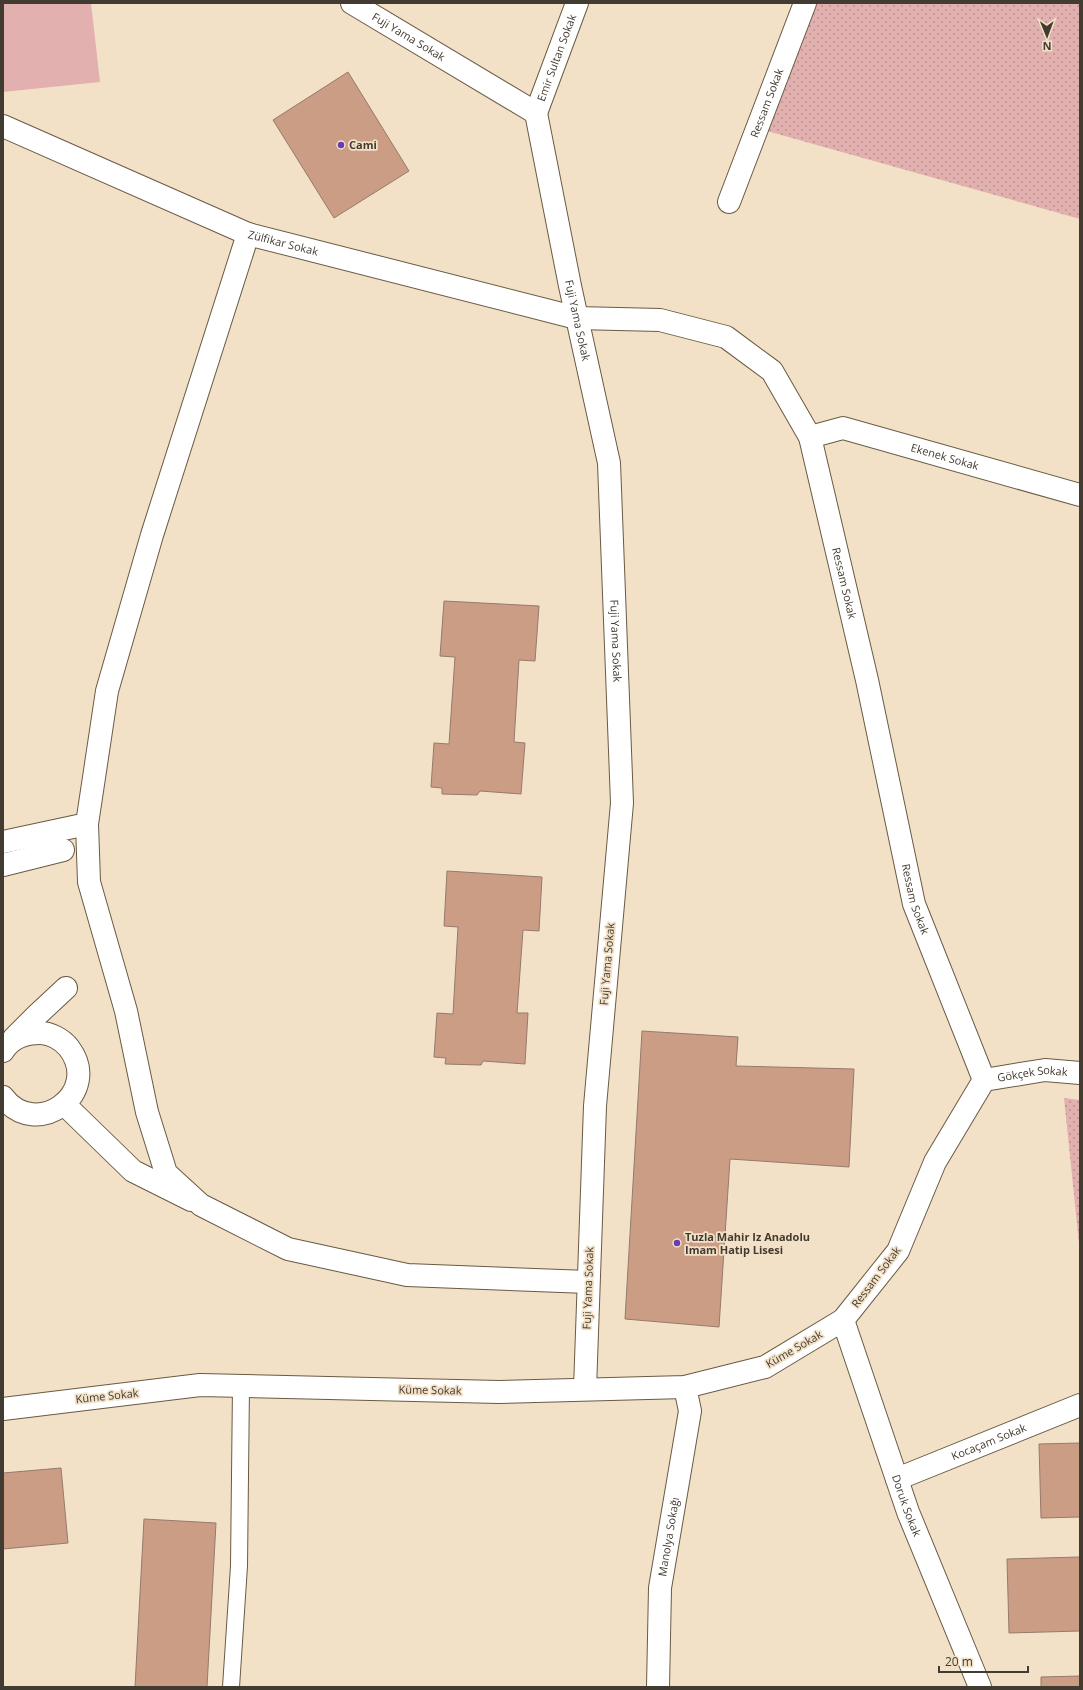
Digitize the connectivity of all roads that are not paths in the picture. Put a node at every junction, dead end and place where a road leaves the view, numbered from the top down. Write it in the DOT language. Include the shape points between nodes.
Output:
graph roads {
  1 [pos="352,3"];
  2 [pos="577,3"];
  3 [pos="805,3"];
  4 [pos="536,113"];
  5 [pos="3,126"];
  6 [pos="729,202"];
  7 [pos="248,234"];
  8 [pos="577,318"];
  9 [pos="810,437"];
  10 [pos="1080,495"];
  11 [pos="87,824"];
  12 [pos="3,842"];
  13 [pos="63,850"];
  14 [pos="3,865"];
  15 [pos="66,988"];
  16 [pos="7,1043"];
  17 [pos="1080,1073"];
  18 [pos="984,1080"];
  19 [pos="3,1096"];
  20 [pos="64,1104"];
  21 [pos="201,1205"];
  22 [pos="588,1282"];
  23 [pos="843,1320"];
  24 [pos="241,1386"];
  25 [pos="685,1387"];
  26 [pos="585,1390"];
  27 [pos="1080,1405"];
  28 [pos="3,1409"];
  29 [pos="897,1479"];
  30 [pos="230,1687"];
  31 [pos="658,1687"];
  32 [pos="980,1687"];
  1 -- 4 [label="street, Fuji Yama Sokak"];
  2 -- 4 [label="street, Emir Sultan Sokak"];
  3 -- 6 [label="street, Ressam Sokak"];
  4 -- 8 [label="street, Fuji Yama Sokak"];
  5 -- 7 [label="street, Zülfikar Sokak"];
  7 -- 8 [label="street, Zülfikar Sokak"];
  7 -- 11 [label="street" via="152,535 107,691"];
  8 -- 9 [label="street, Zülfikar Sokak" via="660,320 726,337 772,371"];
  8 -- 22 [label="street, Fuji Yama Sokak" via="608,463 622,803 595,1106"];
  9 -- 10 [label="street, Ekenek Sokak" via="843,428"];
  9 -- 18 [label="street, Ressam Sokak" via="867,680 914,904"];
  11 -- 12 [label="street"];
  11 -- 21 [label="street" via="89,882 126,1010 147,1112 166,1173"];
  13 -- 14 [label="street"];
  15 -- 16 [label="street"];
  16 -- 20 [label="street" via="28,1033 42,1033 55,1036 66,1044 74,1055 78,1081 73,1094"];
  17 -- 18 [label="street, Gökçek Sokak" via="1045,1070"];
  18 -- 23 [label="street, Ressam Sokak" via="934,1162 898,1251"];
  19 -- 20 [label="street" via="14,1108 40,1115"];
  20 -- 21 [label="street" via="133,1171"];
  21 -- 22 [label="street" via="288,1249 407,1275"];
  22 -- 26 [label="street, Fuji Yama Sokak"];
  23 -- 25 [label="street, Küme Sokak" via="766,1367"];
  23 -- 29 [label="street, Doruk Sokak"];
  24 -- 26 [label="street, Küme Sokak" via="499,1392"];
  24 -- 28 [label="street, Küme Sokak" via="200,1385"];
  24 -- 30 [label="lane" via="239,1566"];
  25 -- 26 [label="street, Küme Sokak"];
  25 -- 31 [label="street, Manolya Sokağı" via="690,1411 660,1588"];
  27 -- 29 [label="street, Kocaçam Sokak"];
  29 -- 32 [label="street, Doruk Sokak" via="908,1512"];
}
